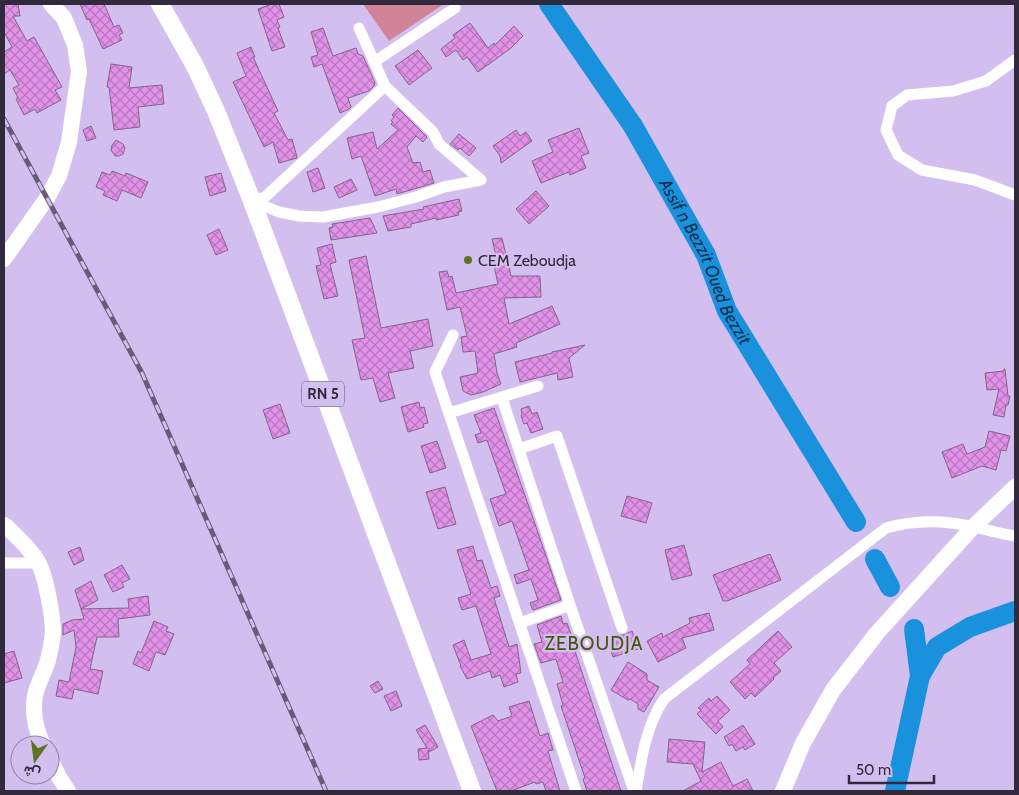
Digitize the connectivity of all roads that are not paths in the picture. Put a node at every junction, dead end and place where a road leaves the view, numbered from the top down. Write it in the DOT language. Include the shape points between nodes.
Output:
graph roads {
  1 [pos="52,4"];
  2 [pos="160,4"];
  3 [pos="455,8"];
  4 [pos="359,28"];
  5 [pos="1015,60"];
  6 [pos="374,62"];
  7 [pos="385,86"];
  8 [pos="1015,195"];
  9 [pos="252,201"];
  10 [pos="4,260"];
  11 [pos="453,335"];
  12 [pos="538,386"];
  13 [pos="502,398"];
  14 [pos="449,413"];
  15 [pos="518,448"];
  16 [pos="1015,487"];
  17 [pos="4,525"];
  18 [pos="973,527"];
  19 [pos="1015,536"];
  20 [pos="4,563"];
  21 [pos="38,563"];
  22 [pos="570,605"];
  23 [pos="520,623"];
  24 [pos="622,628"];
  25 [pos="38,735"];
  26 [pos="60,779"];
  27 [pos="68,791"];
  28 [pos="472,791"];
  29 [pos="576,791"];
  30 [pos="635,791"];
  31 [pos="783,791"];
  1 -- 10 [label="main road" via="64,18 75,45 79,71 69,142 59,176 47,198"];
  2 -- 9 [label="main road, RN 5" via="195,66"];
  3 -- 6 [label="street"];
  4 -- 6 [label="street"];
  5 -- 8 [label="street" via="986,81 953,91 907,95 892,106 886,130 898,155 922,170 975,180"];
  6 -- 7 [label="street"];
  7 -- 9 [label="street" via="266,197"];
  7 -- 9 [label="street" via="433,132 439,144 481,180 444,187 378,207 323,216 279,212"];
  9 -- 28 [label="main road, RN 5"];
  11 -- 14 [label="street" via="435,372"];
  12 -- 13 [label="street"];
  13 -- 14 [label="street"];
  13 -- 15 [label="street"];
  14 -- 23 [label="street"];
  15 -- 22 [label="street"];
  15 -- 24 [label="street" via="557,436"];
  16 -- 18 [label="main road"];
  17 -- 21 [label="main road" via="28,548"];
  18 -- 19 [label="street"];
  18 -- 30 [label="street" via="918,521 886,528 664,699 646,742"];
  18 -- 31 [label="main road" via="877,633 833,690 803,743"];
  20 -- 21 [label="street"];
  21 -- 25 [label="main road" via="49,600 53,633 48,661 35,696 34,714"];
  22 -- 23 [label="street"];
  22 -- 30 [label="street"];
  23 -- 29 [label="street"];
  26 -- 27 [label="main road"];
}
